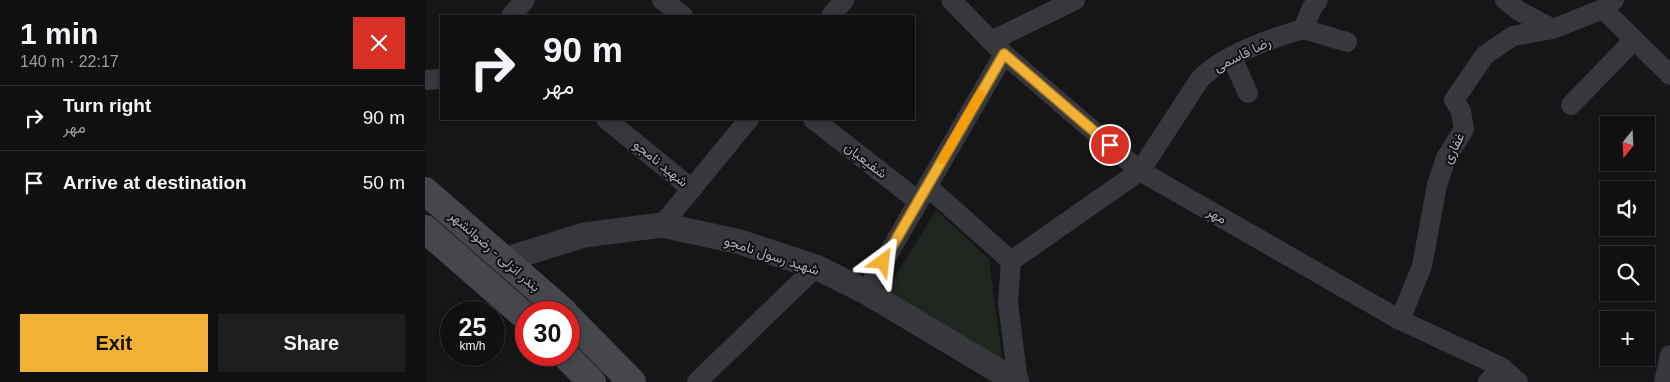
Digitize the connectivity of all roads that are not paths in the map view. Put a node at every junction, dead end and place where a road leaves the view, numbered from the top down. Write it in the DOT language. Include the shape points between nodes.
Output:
graph roads {
  1 [pos="525,0"];
  2 [pos="662,0"];
  3 [pos="844,0"];
  4 [pos="951,0"];
  5 [pos="1075,0"];
  6 [pos="1318,0"];
  7 [pos="1505,0"];
  8 [pos="1609,5"];
  9 [pos="512,15"];
  10 [pos="682,15"];
  11 [pos="832,15"];
  12 [pos="1303,29"];
  13 [pos="1553,29"];
  14 [pos="1633,40"];
  15 [pos="1347,42"];
  16 [pos="997,48"];
  17 [pos="1232,58"];
  18 [pos="1670,75"];
  19 [pos="440,79"];
  20 [pos="425,80"];
  21 [pos="1248,93"];
  22 [pos="1571,105"];
  23 [pos="607,120"];
  24 [pos="748,120"];
  25 [pos="814,120"];
  26 [pos="1141,171"];
  27 [pos="692,189"];
  28 [pos="425,190"];
  29 [pos="923,194"];
  30 [pos="662,225"];
  31 [pos="425,229"];
  32 [pos="504,260"];
  33 [pos="1011,261"];
  34 [pos="816,267"];
  35 [pos="866,292"];
  36 [pos="551,301"];
  37 [pos="515,308"];
  38 [pos="1400,320"];
  39 [pos="580,329"];
  40 [pos="1670,355"];
  41 [pos="576,366"];
  42 [pos="1494,375"];
  43 [pos="592,382"];
  44 [pos="632,382"];
  45 [pos="697,382"];
  46 [pos="1017,382"];
  47 [pos="1518,382"];
  48 [pos="1664,382"];
  1 -- 9 [label="street"];
  2 -- 10 [label="street"];
  3 -- 11 [label="street"];
  4 -- 16 [label="street, مهر"];
  5 -- 16 [label="street"];
  6 -- 12 [label="street"];
  7 -- 13 [label="street"];
  8 -- 13 [label="street"];
  8 -- 14 [label="street"];
  12 -- 15 [label="street"];
  12 -- 17 [label="street, رضا قاسمی" via="1270,39"];
  13 -- 38 [label="street, غفاری" via="1513,36 1485,55 1454,100 1461,111 1464,129 1446,158 1437,185 1422,266"];
  14 -- 18 [label="street"];
  14 -- 22 [label="street"];
  16 -- 26 [label="street, مهر"];
  16 -- 29 [label="street"];
  17 -- 21 [label="street"];
  17 -- 26 [label="street, رضا قاسمی" via="1211,68 1200,79"];
  19 -- 20 [label="street"];
  23 -- 27 [label="street, شهید نامجو"];
  24 -- 27 [label="street"];
  25 -- 29 [label="street, شفیعیان"];
  26 -- 33 [label="street"];
  26 -- 38 [label="street, مهر"];
  27 -- 30 [label="street"];
  28 -- 32 [label="main road, بندر انزلی - رضوانشهر"];
  29 -- 33 [label="street, شفیعیان"];
  29 -- 35 [label="street"];
  30 -- 32 [label="street, شهید رسول نامجو" via="584,235"];
  30 -- 34 [label="street, شهید رسول نامجو" via="740,242"];
  31 -- 37 [label="main road, بندر انزلی - رضوانشهر"];
  32 -- 36 [label="main road, بندر انزلی - رضوانشهر"];
  33 -- 46 [label="street" via="1008,303"];
  34 -- 35 [label="street, شهید رسول نامجو"];
  34 -- 45 [label="street"];
  35 -- 46 [label="street, شهید رسول نامجو"];
  38 -- 42 [label="street, مهر"];
  39 -- 44 [label="main road"];
  40 -- 48 [label="street"];
  41 -- 43 [label="main road"];
  42 -- 47 [label="street, مهر"];
}
